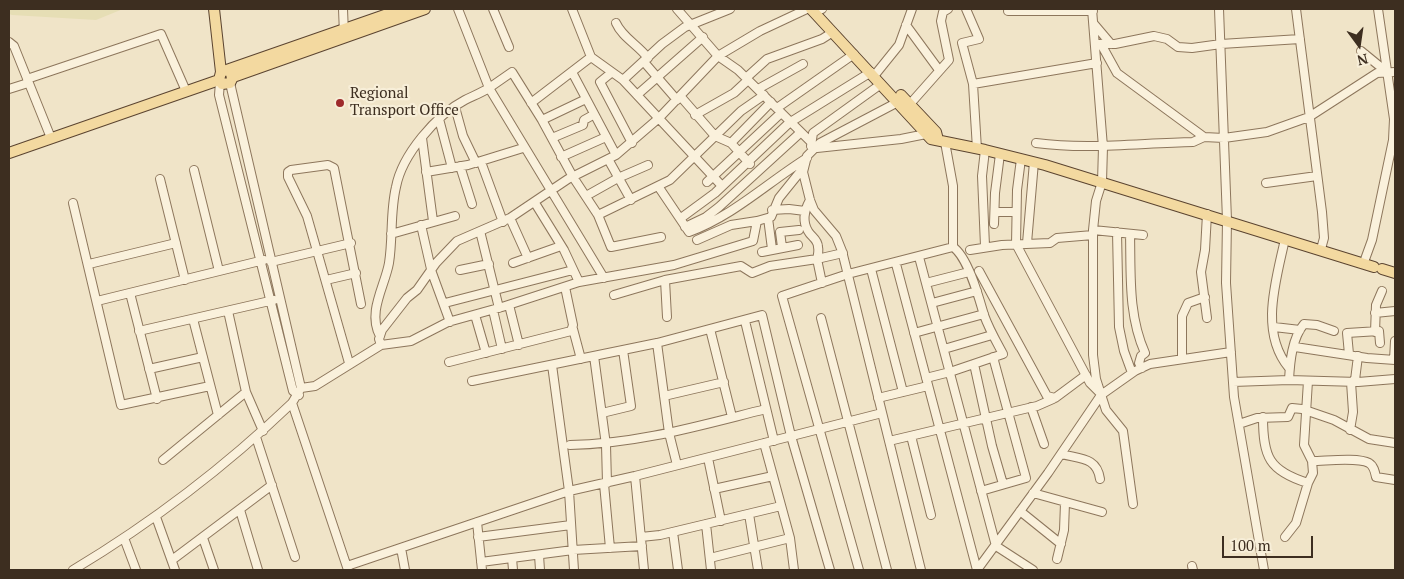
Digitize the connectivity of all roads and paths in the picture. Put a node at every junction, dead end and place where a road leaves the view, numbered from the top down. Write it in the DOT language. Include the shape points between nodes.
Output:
graph roads {
  1 [pos="214,9"];
  2 [pos="220,9"];
  3 [pos="343,9"];
  4 [pos="402,9"];
  5 [pos="425,9"];
  6 [pos="458,9"];
  7 [pos="493,9"];
  8 [pos="572,9"];
  9 [pos="677,9"];
  10 [pos="730,9"];
  11 [pos="807,9"];
  12 [pos="818,9"];
  13 [pos="912,9"];
  14 [pos="966,9"];
  15 [pos="1219,9"];
  16 [pos="1296,9"];
  17 [pos="1378,9"];
  18 [pos="1093,10"];
  19 [pos="946,11"];
  20 [pos="1008,12"];
  21 [pos="616,23"];
  22 [pos="691,24"];
  23 [pos="1094,24"];
  24 [pos="906,25"];
  25 [pos="833,32"];
  26 [pos="344,34"];
  27 [pos="703,38"];
  28 [pos="1300,39"];
  29 [pos="9,42"];
  30 [pos="1098,44"];
  31 [pos="1110,44"];
  32 [pos="1221,44"];
  33 [pos="509,48"];
  34 [pos="1361,50"];
  35 [pos="854,54"];
  36 [pos="718,56"];
  37 [pos="590,57"];
  38 [pos="646,60"];
  39 [pos="1097,63"];
  40 [pos="804,64"];
  41 [pos="939,70"];
  42 [pos="572,72"];
  43 [pos="1391,72"];
  44 [pos="611,73"];
  45 [pos="876,76"];
  46 [pos="224,77"];
  47 [pos="658,77"];
  48 [pos="747,79"];
  49 [pos="623,80"];
  50 [pos="27,81"];
  51 [pos="973,84"];
  52 [pos="489,88"];
  53 [pos="9,89"];
  54 [pos="186,90"];
  55 [pos="761,92"];
  56 [pos="637,95"];
  57 [pos="679,98"];
  58 [pos="586,99"];
  59 [pos="898,102"];
  60 [pos="531,103"];
  61 [pos="910,104"];
  62 [pos="455,107"];
  63 [pos="777,108"];
  64 [pos="593,115"];
  65 [pos="695,115"];
  66 [pos="1309,117"];
  67 [pos="659,118"];
  68 [pos="439,119"];
  69 [pos="542,120"];
  70 [pos="789,123"];
  71 [pos="800,133"];
  72 [pos="926,134"];
  73 [pos="50,136"];
  74 [pos="714,136"];
  75 [pos="606,137"];
  76 [pos="1204,137"];
  77 [pos="422,138"];
  78 [pos="552,138"];
  79 [pos="1224,138"];
  80 [pos="942,141"];
  81 [pos="632,143"];
  82 [pos="730,143"];
  83 [pos="1036,143"];
  84 [pos="814,146"];
  85 [pos="1102,147"];
  86 [pos="523,148"];
  87 [pos="981,149"];
  88 [pos="9,151"];
  89 [pos="740,153"];
  90 [pos="1000,154"];
  91 [pos="616,155"];
  92 [pos="561,157"];
  93 [pos="695,157"];
  94 [pos="807,157"];
  95 [pos="608,159"];
  96 [pos="1022,159"];
  97 [pos="478,162"];
  98 [pos="748,162"];
  99 [pos="1034,162"];
  100 [pos="648,165"];
  101 [pos="456,167"];
  102 [pos="804,167"];
  103 [pos="194,170"];
  104 [pos="757,171"];
  105 [pos="426,172"];
  106 [pos="1317,176"];
  107 [pos="573,177"];
  108 [pos="618,178"];
  109 [pos="160,179"];
  110 [pos="710,180"];
  111 [pos="1102,182"];
  112 [pos="1266,183"];
  113 [pos="658,186"];
  114 [pos="722,186"];
  115 [pos="550,192"];
  116 [pos="586,196"];
  117 [pos="631,200"];
  118 [pos="810,200"];
  119 [pos="534,202"];
  120 [pos="73,203"];
  121 [pos="472,204"];
  122 [pos="772,210"];
  123 [pos="805,211"];
  124 [pos="995,212"];
  125 [pos="1016,212"];
  126 [pos="1207,214"];
  127 [pos="598,215"];
  128 [pos="455,216"];
  129 [pos="681,218"];
  130 [pos="768,218"];
  131 [pos="507,220"];
  132 [pos="1227,220"];
  133 [pos="433,221"];
  134 [pos="757,221"];
  135 [pos="994,224"];
  136 [pos="421,225"];
  137 [pos="685,227"];
  138 [pos="799,230"];
  139 [pos="480,231"];
  140 [pos="1093,232"];
  141 [pos="1117,232"];
  142 [pos="391,234"];
  143 [pos="1130,234"];
  144 [pos="1143,234"];
  145 [pos="661,237"];
  146 [pos="1285,239"];
  147 [pos="698,240"];
  148 [pos="176,243"];
  149 [pos="351,243"];
  150 [pos="1027,243"];
  151 [pos="1016,244"];
  152 [pos="798,245"];
  153 [pos="561,246"];
  154 [pos="985,246"];
  155 [pos="782,247"];
  156 [pos="953,247"];
  157 [pos="772,249"];
  158 [pos="1321,249"];
  159 [pos="970,250"];
  160 [pos="318,251"];
  161 [pos="762,252"];
  162 [pos="843,253"];
  163 [pos="919,257"];
  164 [pos="528,258"];
  165 [pos="817,259"];
  166 [pos="271,260"];
  167 [pos="260,261"];
  168 [pos="1364,262"];
  169 [pos="513,263"];
  170 [pos="89,264"];
  171 [pos="489,264"];
  172 [pos="896,264"];
  173 [pos="872,269"];
  174 [pos="431,270"];
  175 [pos="460,270"];
  176 [pos="573,270"];
  177 [pos="219,271"];
  178 [pos="979,271"];
  179 [pos="969,272"];
  180 [pos="356,273"];
  181 [pos="1395,273"];
  182 [pos="848,274"];
  183 [pos="604,278"];
  184 [pos="185,280"];
  185 [pos="326,280"];
  186 [pos="665,280"];
  187 [pos="579,282"];
  188 [pos="822,283"];
  189 [pos="926,283"];
  190 [pos="565,288"];
  191 [pos="494,290"];
  192 [pos="977,291"];
  193 [pos="1382,291"];
  194 [pos="130,293"];
  195 [pos="614,295"];
  196 [pos="1204,296"];
  197 [pos="281,299"];
  198 [pos="97,301"];
  199 [pos="270,301"];
  200 [pos="445,303"];
  201 [pos="932,303"];
  202 [pos="361,304"];
  203 [pos="509,305"];
  204 [pos="496,309"];
  205 [pos="228,311"];
  206 [pos="1395,311"];
  207 [pos="1375,313"];
  208 [pos="984,314"];
  209 [pos="476,315"];
  210 [pos="667,317"];
  211 [pos="821,318"];
  212 [pos="1207,318"];
  213 [pos="193,319"];
  214 [pos="745,321"];
  215 [pos="450,322"];
  216 [pos="1274,326"];
  217 [pos="939,327"];
  218 [pos="710,329"];
  219 [pos="573,330"];
  220 [pos="1300,330"];
  221 [pos="139,331"];
  222 [pos="1334,331"];
  223 [pos="1375,332"];
  224 [pos="914,333"];
  225 [pos="380,336"];
  226 [pos="992,336"];
  227 [pos="1395,341"];
  228 [pos="1380,343"];
  229 [pos="657,344"];
  230 [pos="381,345"];
  231 [pos="519,345"];
  232 [pos="1295,347"];
  233 [pos="502,349"];
  234 [pos="944,349"];
  235 [pos="623,350"];
  236 [pos="1231,352"];
  237 [pos="486,353"];
  238 [pos="1349,354"];
  239 [pos="594,356"];
  240 [pos="1358,356"];
  241 [pos="203,357"];
  242 [pos="993,357"];
  243 [pos="581,359"];
  244 [pos="1182,359"];
  245 [pos="1395,360"];
  246 [pos="450,362"];
  247 [pos="349,363"];
  248 [pos="974,364"];
  249 [pos="552,365"];
  250 [pos="1142,368"];
  251 [pos="1289,368"];
  252 [pos="149,370"];
  253 [pos="950,372"];
  254 [pos="1132,373"];
  255 [pos="1086,375"];
  256 [pos="1395,379"];
  257 [pos="1289,380"];
  258 [pos="472,381"];
  259 [pos="1308,381"];
  260 [pos="724,382"];
  261 [pos="927,382"];
  262 [pos="1233,382"];
  263 [pos="1351,382"];
  264 [pos="210,386"];
  265 [pos="300,391"];
  266 [pos="246,392"];
  267 [pos="903,392"];
  268 [pos="1101,395"];
  269 [pos="664,396"];
  270 [pos="878,398"];
  271 [pos="156,399"];
  272 [pos="1053,399"];
  273 [pos="292,403"];
  274 [pos="1031,407"];
  275 [pos="766,409"];
  276 [pos="1306,410"];
  277 [pos="602,413"];
  278 [pos="882,413"];
  279 [pos="1008,413"];
  280 [pos="218,415"];
  281 [pos="732,417"];
  282 [pos="1263,417"];
  283 [pos="987,418"];
  284 [pos="846,422"];
  285 [pos="963,423"];
  286 [pos="1239,424"];
  287 [pos="821,428"];
  288 [pos="940,429"];
  289 [pos="1350,430"];
  290 [pos="263,431"];
  291 [pos="669,433"];
  292 [pos="791,436"];
  293 [pos="911,436"];
  294 [pos="256,437"];
  295 [pos="774,441"];
  296 [pos="889,441"];
  297 [pos="764,443"];
  298 [pos="1395,443"];
  299 [pos="1044,444"];
  300 [pos="570,445"];
  301 [pos="606,445"];
  302 [pos="1061,454"];
  303 [pos="708,458"];
  304 [pos="163,460"];
  305 [pos="1312,461"];
  306 [pos="678,465"];
  307 [pos="635,476"];
  308 [pos="773,476"];
  309 [pos="1100,479"];
  310 [pos="1395,480"];
  311 [pos="606,483"];
  312 [pos="1308,483"];
  313 [pos="1003,484"];
  314 [pos="272,486"];
  315 [pos="714,489"];
  316 [pos="981,490"];
  317 [pos="569,491"];
  318 [pos="1033,493"];
  319 [pos="1065,503"];
  320 [pos="1133,504"];
  321 [pos="781,506"];
  322 [pos="240,510"];
  323 [pos="1020,511"];
  324 [pos="1102,512"];
  325 [pos="749,514"];
  326 [pos="930,514"];
  327 [pos="156,517"];
  328 [pos="721,520"];
  329 [pos="476,522"];
  330 [pos="706,524"];
  331 [pos="571,525"];
  332 [pos="672,532"];
  333 [pos="478,537"];
  334 [pos="641,537"];
  335 [pos="1285,537"];
  336 [pos="124,538"];
  337 [pos="203,538"];
  338 [pos="790,538"];
  339 [pos="1061,544"];
  340 [pos="642,546"];
  341 [pos="996,546"];
  342 [pos="756,547"];
  343 [pos="401,548"];
  344 [pos="610,548"];
  345 [pos="573,550"];
  346 [pos="539,555"];
  347 [pos="294,556"];
  348 [pos="512,558"];
  349 [pos="710,558"];
  350 [pos="1058,559"];
  351 [pos="172,560"];
  352 [pos="482,566"];
  353 [pos="86,567"];
  354 [pos="348,568"];
  355 [pos="73,570"];
  356 [pos="136,570"];
  357 [pos="175,570"];
  358 [pos="214,570"];
  359 [pos="258,570"];
  360 [pos="405,570"];
  361 [pos="513,570"];
  362 [pos="540,570"];
  363 [pos="574,570"];
  364 [pos="644,570"];
  365 [pos="678,570"];
  366 [pos="711,570"];
  367 [pos="758,570"];
  368 [pos="794,570"];
  369 [pos="830,570"];
  370 [pos="859,570"];
  371 [pos="887,570"];
  372 [pos="920,570"];
  373 [pos="977,570"];
  374 [pos="1033,570"];
  375 [pos="1264,570"];
  1 -- 46 [label="main road"];
  2 -- 46 [label="main road"];
  3 -- 26 [label="street"];
  4 -- 26 [label="main road"];
  5 -- 26 [label="main road"];
  6 -- 52 [label="street"];
  7 -- 33 [label="street"];
  8 -- 37 [label="street"];
  9 -- 22 [label="street"];
  10 -- 22 [label="street"];
  11 -- 36 [label="street"];
  12 -- 25 [label="main road"];
  12 -- 45 [label="main road"];
  13 -- 24 [label="street"];
  14 -- 51 [label="street" via="979,39 962,43"];
  15 -- 32 [label="street"];
  16 -- 28 [label="street"];
  17 -- 43 [label="street"];
  18 -- 20 [label="street"];
  18 -- 23 [label="street"];
  19 -- 41 [label="street" via="941,21 949,60"];
  21 -- 38 [label="street" via="620,33 638,46"];
  22 -- 27 [label="street"];
  22 -- 38 [label="street"];
  23 -- 30 [label="street"];
  23 -- 31 [label="street"];
  24 -- 41 [label="street"];
  24 -- 45 [label="street" via="899,45"];
  25 -- 35 [label="main road"];
  25 -- 48 [label="street" via="767,59"];
  26 -- 46 [label="main road"];
  27 -- 36 [label="street"];
  27 -- 47 [label="street"];
  28 -- 32 [label="street"];
  28 -- 66 [label="street"];
  29 -- 50 [label="street" via="14,46"];
  30 -- 31 [label="street"];
  30 -- 39 [label="street"];
  30 -- 76 [label="street" via="1117,73"];
  31 -- 32 [label="street" via="1154,36 1167,39 1178,47"];
  32 -- 79 [label="street"];
  34 -- 43 [label="street"];
  35 -- 45 [label="main road"];
  35 -- 63 [label="street"];
  36 -- 48 [label="street"];
  36 -- 57 [label="street"];
  37 -- 42 [label="street"];
  37 -- 44 [label="street"];
  38 -- 47 [label="street"];
  38 -- 49 [label="street"];
  39 -- 51 [label="street"];
  39 -- 85 [label="street"];
  40 -- 55 [label="street"];
  41 -- 61 [label="street"];
  42 -- 58 [label="street"];
  42 -- 60 [label="street"];
  43 -- 66 [label="street" via="1377,73"];
  43 -- 168 [label="street" via="1394,140 1372,240"];
  44 -- 49 [label="street"];
  44 -- 81 [label="street" via="600,82"];
  45 -- 59 [label="main road"];
  45 -- 61 [label="main road"];
  45 -- 70 [label="street"];
  45 -- 84 [label="street" via="813,132"];
  46 -- 54 [label="main road"];
  46 -- 166 [label="street"];
  46 -- 167 [label="street" via="219,95"];
  47 -- 56 [label="street"];
  47 -- 57 [label="street"];
  48 -- 55 [label="street"];
  48 -- 65 [label="street" via="734,93"];
  49 -- 56 [label="street"];
  50 -- 53 [label="street"];
  50 -- 54 [label="street" via="161,34"];
  50 -- 73 [label="street"];
  51 -- 87 [label="street"];
  52 -- 60 [label="street" via="512,72"];
  52 -- 62 [label="street"];
  52 -- 86 [label="street"];
  54 -- 73 [label="main road"];
  55 -- 63 [label="street"];
  55 -- 74 [label="street"];
  56 -- 67 [label="street"];
  57 -- 65 [label="street"];
  57 -- 67 [label="street"];
  58 -- 64 [label="street"];
  58 -- 69 [label="street"];
  59 -- 72 [label="main road"];
  59 -- 84 [label="street"];
  60 -- 69 [label="street"];
  61 -- 80 [label="main road"];
  62 -- 68 [label="street"];
  62 -- 97 [label="street" via="465,140"];
  63 -- 70 [label="street"];
  63 -- 82 [label="street"];
  63 -- 89 [label="street"];
  64 -- 75 [label="street"];
  64 -- 78 [label="street" via="584,120 583,125"];
  65 -- 74 [label="street"];
  66 -- 79 [label="street" via="1267,132"];
  66 -- 106 [label="street"];
  67 -- 81 [label="street"];
  67 -- 93 [label="street"];
  68 -- 77 [label="street"];
  68 -- 101 [label="street"];
  69 -- 78 [label="street"];
  70 -- 71 [label="street"];
  70 -- 98 [label="street"];
  71 -- 84 [label="street"];
  71 -- 104 [label="street"];
  72 -- 80 [label="main road" via="931,139"];
  72 -- 84 [label="street"];
  73 -- 88 [label="main road"];
  74 -- 82 [label="street"];
  74 -- 93 [label="street"];
  75 -- 91 [label="street"];
  75 -- 92 [label="street"];
  76 -- 79 [label="street"];
  76 -- 85 [label="street" via="1193,142"];
  77 -- 105 [label="street"];
  77 -- 142 [label="street" via="402,168 396,186"];
  78 -- 92 [label="street"];
  79 -- 132 [label="street"];
  80 -- 87 [label="main road"];
  80 -- 156 [label="street" via="953,186"];
  81 -- 91 [label="street"];
  82 -- 89 [label="street"];
  83 -- 85 [label="street" via="1070,148"];
  84 -- 94 [label="street"];
  85 -- 111 [label="street"];
  86 -- 97 [label="street"];
  86 -- 115 [label="street"];
  87 -- 90 [label="main road"];
  87 -- 154 [label="street"];
  89 -- 98 [label="street"];
  89 -- 110 [label="street"];
  90 -- 96 [label="main road"];
  90 -- 124 [label="street"];
  91 -- 95 [label="street"];
  92 -- 107 [label="street"];
  93 -- 110 [label="street"];
  93 -- 113 [label="street" via="670,180"];
  94 -- 102 [label="street"];
  94 -- 137 [label="street" via="704,227 689,232"];
  95 -- 107 [label="street"];
  95 -- 108 [label="street"];
  96 -- 99 [label="main road"];
  96 -- 125 [label="street"];
  97 -- 101 [label="street"];
  97 -- 131 [label="street"];
  98 -- 104 [label="street"];
  98 -- 114 [label="street"];
  99 -- 111 [label="main road"];
  99 -- 150 [label="street"];
  100 -- 108 [label="street"];
  101 -- 105 [label="street"];
  101 -- 121 [label="street"];
  102 -- 118 [label="street"];
  102 -- 122 [label="street"];
  103 -- 177 [label="street"];
  104 -- 137 [label="street" via="706,217"];
  105 -- 133 [label="street"];
  106 -- 112 [label="street"];
  106 -- 158 [label="street" via="1324,238"];
  107 -- 115 [label="street"];
  107 -- 116 [label="street"];
  108 -- 116 [label="street"];
  108 -- 117 [label="street"];
  109 -- 148 [label="street"];
  110 -- 114 [label="street"];
  111 -- 126 [label="main road"];
  111 -- 140 [label="street" via="1096,201"];
  113 -- 117 [label="street"];
  113 -- 129 [label="street"];
  114 -- 129 [label="street"];
  115 -- 119 [label="street"];
  115 -- 183 [label="street"];
  116 -- 127 [label="street"];
  117 -- 127 [label="street"];
  118 -- 123 [label="street"];
  118 -- 162 [label="street" via="814,210 836,236"];
  119 -- 131 [label="street"];
  119 -- 153 [label="street"];
  120 -- 170 [label="street"];
  122 -- 123 [label="street"];
  122 -- 130 [label="street"];
  123 -- 165 [label="street" via="808,232 818,246"];
  124 -- 125 [label="street"];
  124 -- 135 [label="street"];
  125 -- 151 [label="street"];
  126 -- 132 [label="main road"];
  126 -- 196 [label="street"];
  127 -- 145 [label="street" via="611,247"];
  128 -- 133 [label="street"];
  129 -- 137 [label="street"];
  130 -- 134 [label="street"];
  130 -- 157 [label="street"];
  131 -- 139 [label="street"];
  131 -- 164 [label="street"];
  132 -- 146 [label="main road"];
  132 -- 236 [label="street" via="1226,283"];
  133 -- 136 [label="street"];
  134 -- 147 [label="street" via="731,225"];
  134 -- 183 [label="street" via="754,241 674,265"];
  136 -- 142 [label="street"];
  136 -- 174 [label="street"];
  138 -- 155 [label="street" via="780,232"];
  139 -- 171 [label="street"];
  139 -- 174 [label="street" via="457,241"];
  140 -- 141 [label="street"];
  140 -- 150 [label="street" via="1057,238 1050,243"];
  140 -- 268 [label="street" via="1093,356"];
  141 -- 143 [label="street"];
  141 -- 254 [label="street" via="1119,327"];
  142 -- 225 [label="street" via="389,262 378,297 376,321"];
  143 -- 144 [label="street"];
  143 -- 250 [label="street" via="1131,300 1137,334 1145,353 1139,363"];
  146 -- 158 [label="main road"];
  146 -- 216 [label="street" via="1272,301"];
  148 -- 170 [label="street"];
  148 -- 184 [label="street"];
  149 -- 160 [label="street"];
  149 -- 160 [label="street" via="333,166 291,170 288,177 305,211"];
  149 -- 180 [label="street"];
  150 -- 151 [label="street"];
  151 -- 154 [label="street"];
  151 -- 255 [label="street"];
  152 -- 155 [label="street"];
  153 -- 164 [label="street"];
  153 -- 176 [label="street"];
  154 -- 159 [label="street"];
  155 -- 157 [label="street"];
  156 -- 163 [label="street"];
  156 -- 179 [label="street" via="959,251"];
  157 -- 161 [label="street"];
  158 -- 168 [label="main road"];
  160 -- 166 [label="street"];
  160 -- 185 [label="street"];
  162 -- 165 [label="street"];
  162 -- 182 [label="street"];
  163 -- 172 [label="street"];
  163 -- 189 [label="street"];
  164 -- 169 [label="street"];
  165 -- 186 [label="street" via="770,266 756,273 741,266"];
  165 -- 188 [label="street"];
  166 -- 167 [label="street"];
  166 -- 197 [label="street"];
  167 -- 177 [label="street"];
  167 -- 199 [label="street"];
  168 -- 181 [label="main road"];
  170 -- 198 [label="street"];
  171 -- 175 [label="street"];
  171 -- 191 [label="street"];
  172 -- 173 [label="street"];
  172 -- 224 [label="street"];
  173 -- 182 [label="street"];
  173 -- 267 [label="street"];
  174 -- 200 [label="street"];
  174 -- 225 [label="street"];
  176 -- 187 [label="street"];
  176 -- 191 [label="street"];
  177 -- 184 [label="street"];
  178 -- 272 [label="street" via="1047,396"];
  179 -- 189 [label="street"];
  179 -- 192 [label="street"];
  180 -- 185 [label="street"];
  180 -- 202 [label="street"];
  182 -- 188 [label="street"];
  182 -- 270 [label="street"];
  183 -- 187 [label="street"];
  184 -- 194 [label="street"];
  185 -- 247 [label="street"];
  186 -- 195 [label="street"];
  186 -- 210 [label="street"];
  187 -- 190 [label="street"];
  188 -- 287 [label="street" via="782,296"];
  189 -- 201 [label="street"];
  190 -- 203 [label="street"];
  190 -- 219 [label="street"];
  191 -- 200 [label="street"];
  191 -- 204 [label="street"];
  192 -- 201 [label="street"];
  192 -- 208 [label="street"];
  193 -- 207 [label="street"];
  194 -- 198 [label="street"];
  194 -- 221 [label="street"];
  196 -- 212 [label="street"];
  196 -- 244 [label="street" via="1188,303 1182,316"];
  197 -- 199 [label="street"];
  197 -- 265 [label="street"];
  198 -- 271 [label="street" via="121,405"];
  199 -- 205 [label="street"];
  199 -- 265 [label="street" via="293,391"];
  200 -- 215 [label="street"];
  201 -- 217 [label="street"];
  203 -- 204 [label="street"];
  203 -- 231 [label="street"];
  204 -- 209 [label="street"];
  204 -- 233 [label="street"];
  205 -- 213 [label="street"];
  205 -- 266 [label="street"];
  206 -- 207 [label="street"];
  207 -- 223 [label="street"];
  208 -- 217 [label="street"];
  208 -- 226 [label="street"];
  209 -- 215 [label="street"];
  209 -- 237 [label="street"];
  211 -- 284 [label="street"];
  213 -- 221 [label="street"];
  213 -- 241 [label="street"];
  214 -- 218 [label="street"];
  214 -- 275 [label="street"];
  214 -- 292 [label="street" via="762,315"];
  215 -- 230 [label="street" via="411,340"];
  216 -- 220 [label="street"];
  216 -- 251 [label="street" via="1277,351"];
  217 -- 224 [label="street"];
  217 -- 234 [label="street"];
  218 -- 229 [label="street"];
  218 -- 260 [label="street"];
  219 -- 231 [label="street"];
  219 -- 243 [label="street"];
  220 -- 222 [label="street" via="1304,324 1311,324"];
  220 -- 232 [label="street"];
  221 -- 252 [label="street"];
  223 -- 228 [label="street" via="1379,331"];
  223 -- 238 [label="street" via="1347,333"];
  224 -- 261 [label="street"];
  225 -- 230 [label="street"];
  226 -- 234 [label="street"];
  226 -- 242 [label="street" via="1003,354"];
  227 -- 245 [label="street"];
  229 -- 235 [label="street"];
  229 -- 269 [label="street"];
  230 -- 247 [label="street"];
  231 -- 233 [label="street"];
  232 -- 238 [label="street"];
  232 -- 251 [label="street"];
  233 -- 237 [label="street"];
  234 -- 253 [label="street"];
  235 -- 239 [label="street"];
  235 -- 277 [label="street" via="631,406"];
  236 -- 244 [label="street"];
  236 -- 262 [label="street"];
  237 -- 246 [label="street"];
  238 -- 240 [label="street"];
  239 -- 243 [label="street"];
  239 -- 277 [label="street"];
  240 -- 245 [label="street"];
  240 -- 263 [label="street" via="1355,380"];
  241 -- 252 [label="street"];
  241 -- 264 [label="street"];
  242 -- 248 [label="street"];
  242 -- 279 [label="street"];
  243 -- 249 [label="street"];
  244 -- 250 [label="street"];
  247 -- 265 [label="street" via="316,386"];
  248 -- 253 [label="street"];
  248 -- 283 [label="street"];
  249 -- 258 [label="street"];
  249 -- 317 [label="street"];
  250 -- 254 [label="street"];
  251 -- 257 [label="street"];
  252 -- 271 [label="street"];
  253 -- 261 [label="street"];
  253 -- 285 [label="street"];
  254 -- 268 [label="street"];
  255 -- 268 [label="street"];
  255 -- 272 [label="street"];
  256 -- 263 [label="street"];
  257 -- 259 [label="street"];
  257 -- 262 [label="street"];
  259 -- 263 [label="street"];
  259 -- 276 [label="street"];
  260 -- 269 [label="street"];
  260 -- 281 [label="street"];
  261 -- 267 [label="street"];
  261 -- 288 [label="street"];
  262 -- 286 [label="street"];
  263 -- 289 [label="street" via="1354,412"];
  264 -- 271 [label="street"];
  264 -- 280 [label="street"];
  265 -- 273 [label="street"];
  266 -- 280 [label="street"];
  266 -- 290 [label="street"];
  267 -- 270 [label="street"];
  268 -- 302 [label="street"];
  268 -- 320 [label="street" via="1108,414 1123,431"];
  269 -- 291 [label="street"];
  270 -- 278 [label="street"];
  272 -- 274 [label="street"];
  273 -- 290 [label="street"];
  273 -- 354 [label="street"];
  274 -- 279 [label="street"];
  274 -- 299 [label="street"];
  275 -- 281 [label="street"];
  275 -- 295 [label="street"];
  276 -- 282 [label="street" via="1292,408 1288,417"];
  276 -- 289 [label="street"];
  276 -- 305 [label="street" via="1304,445"];
  277 -- 301 [label="street"];
  278 -- 284 [label="street"];
  278 -- 296 [label="street"];
  279 -- 283 [label="street"];
  279 -- 313 [label="street" via="1026,478"];
  280 -- 304 [label="street"];
  281 -- 291 [label="street"];
  282 -- 286 [label="street"];
  282 -- 312 [label="street" via="1264,450 1277,469"];
  283 -- 285 [label="street"];
  283 -- 313 [label="street"];
  284 -- 287 [label="street"];
  284 -- 371 [label="street"];
  285 -- 288 [label="street"];
  285 -- 316 [label="street"];
  286 -- 375 [label="street"];
  287 -- 292 [label="street"];
  287 -- 370 [label="street"];
  288 -- 293 [label="street"];
  288 -- 373 [label="street"];
  289 -- 298 [label="street" via="1369,439"];
  290 -- 294 [label="street"];
  291 -- 301 [label="street"];
  291 -- 306 [label="street"];
  292 -- 295 [label="street"];
  292 -- 369 [label="street"];
  293 -- 296 [label="street"];
  293 -- 326 [label="street"];
  294 -- 314 [label="street"];
  294 -- 327 [label="street"];
  295 -- 297 [label="street"];
  296 -- 372 [label="street"];
  297 -- 303 [label="street"];
  297 -- 308 [label="street"];
  300 -- 301 [label="street"];
  301 -- 311 [label="street"];
  302 -- 309 [label="street" via="1093,462"];
  302 -- 318 [label="street"];
  303 -- 306 [label="street"];
  303 -- 315 [label="street"];
  305 -- 310 [label="street" via="1370,463 1376,477"];
  305 -- 312 [label="street" via="1313,473"];
  306 -- 307 [label="street"];
  307 -- 311 [label="street"];
  307 -- 334 [label="street"];
  308 -- 315 [label="street"];
  308 -- 321 [label="street"];
  311 -- 317 [label="street"];
  311 -- 344 [label="street"];
  312 -- 335 [label="street" via="1296,522"];
  313 -- 316 [label="street"];
  314 -- 322 [label="street"];
  314 -- 347 [label="street"];
  315 -- 328 [label="street"];
  316 -- 341 [label="street"];
  317 -- 329 [label="street"];
  317 -- 331 [label="street"];
  318 -- 319 [label="street"];
  318 -- 323 [label="street"];
  319 -- 324 [label="street"];
  319 -- 339 [label="street"];
  321 -- 325 [label="street"];
  321 -- 338 [label="street"];
  322 -- 337 [label="street"];
  322 -- 359 [label="street"];
  323 -- 339 [label="street"];
  323 -- 341 [label="street"];
  325 -- 328 [label="street"];
  325 -- 342 [label="street"];
  327 -- 336 [label="street"];
  327 -- 351 [label="street"];
  328 -- 330 [label="street"];
  329 -- 333 [label="street"];
  329 -- 343 [label="street"];
  330 -- 332 [label="street"];
  330 -- 349 [label="street"];
  331 -- 333 [label="street"];
  331 -- 345 [label="street"];
  332 -- 334 [label="street"];
  332 -- 365 [label="street"];
  333 -- 352 [label="street"];
  334 -- 340 [label="street"];
  336 -- 353 [label="street"];
  336 -- 356 [label="street"];
  337 -- 351 [label="street"];
  337 -- 358 [label="street"];
  338 -- 342 [label="street"];
  338 -- 368 [label="street"];
  339 -- 350 [label="street"];
  340 -- 344 [label="street"];
  340 -- 364 [label="street"];
  341 -- 373 [label="street"];
  341 -- 374 [label="street"];
  342 -- 349 [label="street"];
  342 -- 367 [label="street"];
  343 -- 354 [label="street"];
  343 -- 360 [label="street"];
  344 -- 345 [label="street"];
  345 -- 346 [label="street"];
  345 -- 363 [label="street"];
  346 -- 348 [label="street"];
  346 -- 362 [label="street"];
  348 -- 352 [label="street"];
  348 -- 361 [label="street"];
  349 -- 366 [label="street"];
  351 -- 357 [label="street"];
  353 -- 355 [label="street"];
}
